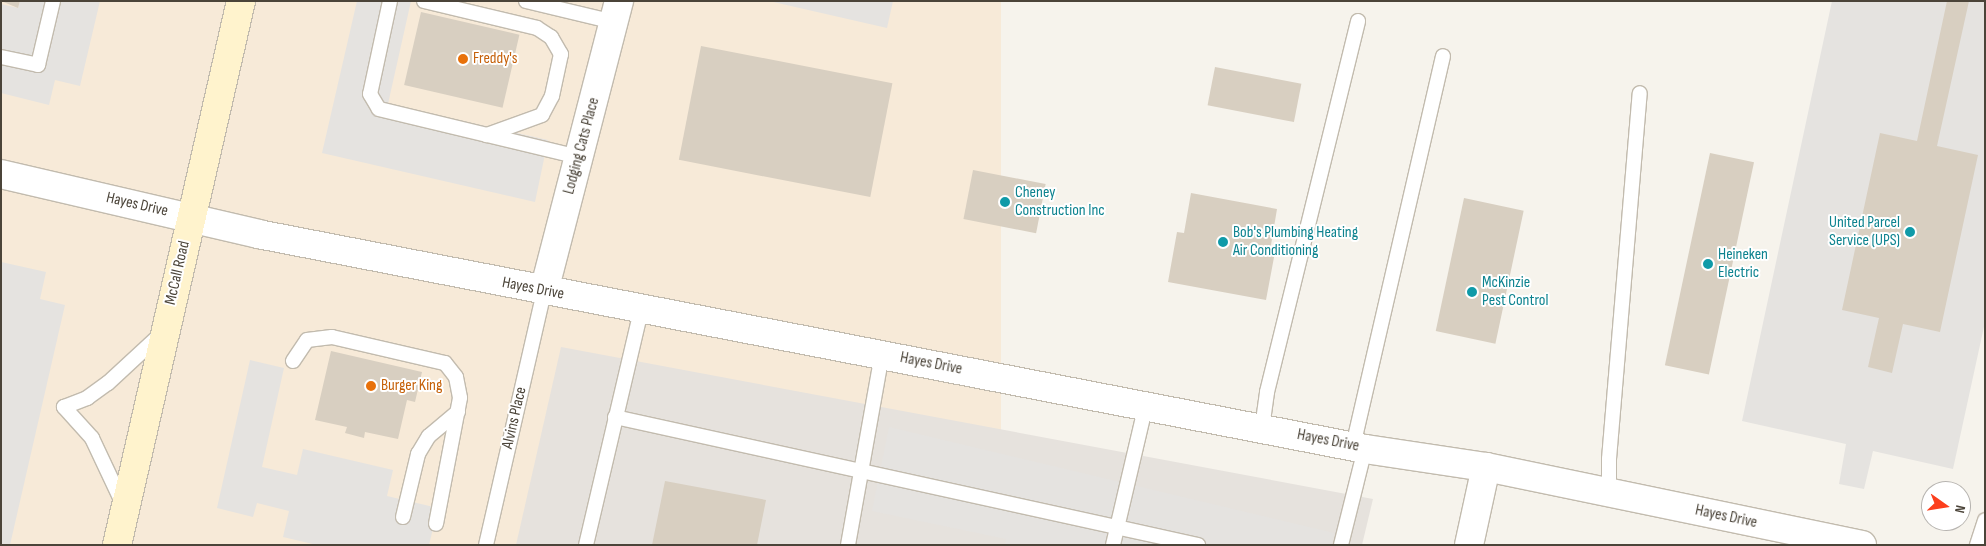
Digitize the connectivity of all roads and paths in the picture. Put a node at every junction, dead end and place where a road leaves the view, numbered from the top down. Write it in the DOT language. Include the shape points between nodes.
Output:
graph roads {
  1 [pos="53,1"];
  2 [pos="241,1"];
  3 [pos="390,1"];
  4 [pos="424,1"];
  5 [pos="526,1"];
  6 [pos="617,12"];
  7 [pos="1358,21"];
  8 [pos="1443,56"];
  9 [pos="1,57"];
  10 [pos="1640,93"];
  11 [pos="487,136"];
  12 [pos="579,157"];
  13 [pos="1,174"];
  14 [pos="191,218"];
  15 [pos="544,291"];
  16 [pos="641,310"];
  17 [pos="166,330"];
  18 [pos="882,355"];
  19 [pos="293,362"];
  20 [pos="1146,404"];
  21 [pos="458,412"];
  22 [pos="615,417"];
  23 [pos="1262,428"];
  24 [pos="1359,447"];
  25 [pos="1486,467"];
  26 [pos="863,470"];
  27 [pos="1609,492"];
  28 [pos="125,509"];
  29 [pos="403,517"];
  30 [pos="1985,520"];
  31 [pos="436,524"];
  32 [pos="1117,525"];
  33 [pos="118,545"];
  34 [pos="486,545"];
  35 [pos="586,545"];
  36 [pos="848,545"];
  37 [pos="1113,545"];
  38 [pos="1198,545"];
  39 [pos="1341,545"];
  40 [pos="1469,545"];
  41 [pos="1862,545"];
  42 [pos="1977,545"];
  1 -- 9 [label="lane" via="38,65"];
  2 -- 14 [label="main road, McCall Road"];
  3 -- 11 [label="lane" via="370,94 379,109"];
  4 -- 11 [label="lane" via="537,28 551,37 561,54 552,96 542,115"];
  5 -- 6 [label="lane"];
  6 -- 12 [label="street, Lodging Cats Place"];
  7 -- 23 [label="lane" via="1267,392"];
  8 -- 24 [label="lane"];
  10 -- 27 [label="lane" via="1608,459"];
  11 -- 12 [label="lane"];
  12 -- 15 [label="street, Lodging Cats Place"];
  13 -- 14 [label="street, Hayes Drive"];
  14 -- 15 [label="street, Hayes Drive"];
  14 -- 17 [label="main road, McCall Road"];
  15 -- 16 [label="street, Hayes Drive"];
  15 -- 34 [label="lane, Alvins Place"];
  16 -- 18 [label="street, Hayes Drive"];
  16 -- 22 [label="lane"];
  17 -- 28 [label="main road, McCall Road"];
  17 -- 28 [label="lane" via="108,383 87,398 64,407 92,438"];
  18 -- 20 [label="street, Hayes Drive"];
  18 -- 26 [label="lane"];
  19 -- 21 [label="lane" via="308,340 332,337 445,363 456,377 460,398"];
  20 -- 23 [label="street, Hayes Drive"];
  20 -- 32 [label="lane"];
  21 -- 29 [label="lane" via="428,436 418,454"];
  21 -- 31 [label="lane"];
  22 -- 26 [label="lane"];
  22 -- 35 [label="lane"];
  23 -- 24 [label="street, Hayes Drive"];
  24 -- 25 [label="street, Hayes Drive"];
  24 -- 39 [label="lane"];
  25 -- 27 [label="street, Hayes Drive"];
  25 -- 40 [label="street"];
  26 -- 32 [label="lane"];
  26 -- 36 [label="lane"];
  27 -- 41 [label="street, Hayes Drive"];
  28 -- 33 [label="main road, McCall Road"];
  30 -- 42 [label="lane"];
  32 -- 37 [label="lane"];
  32 -- 38 [label="lane"];
}
